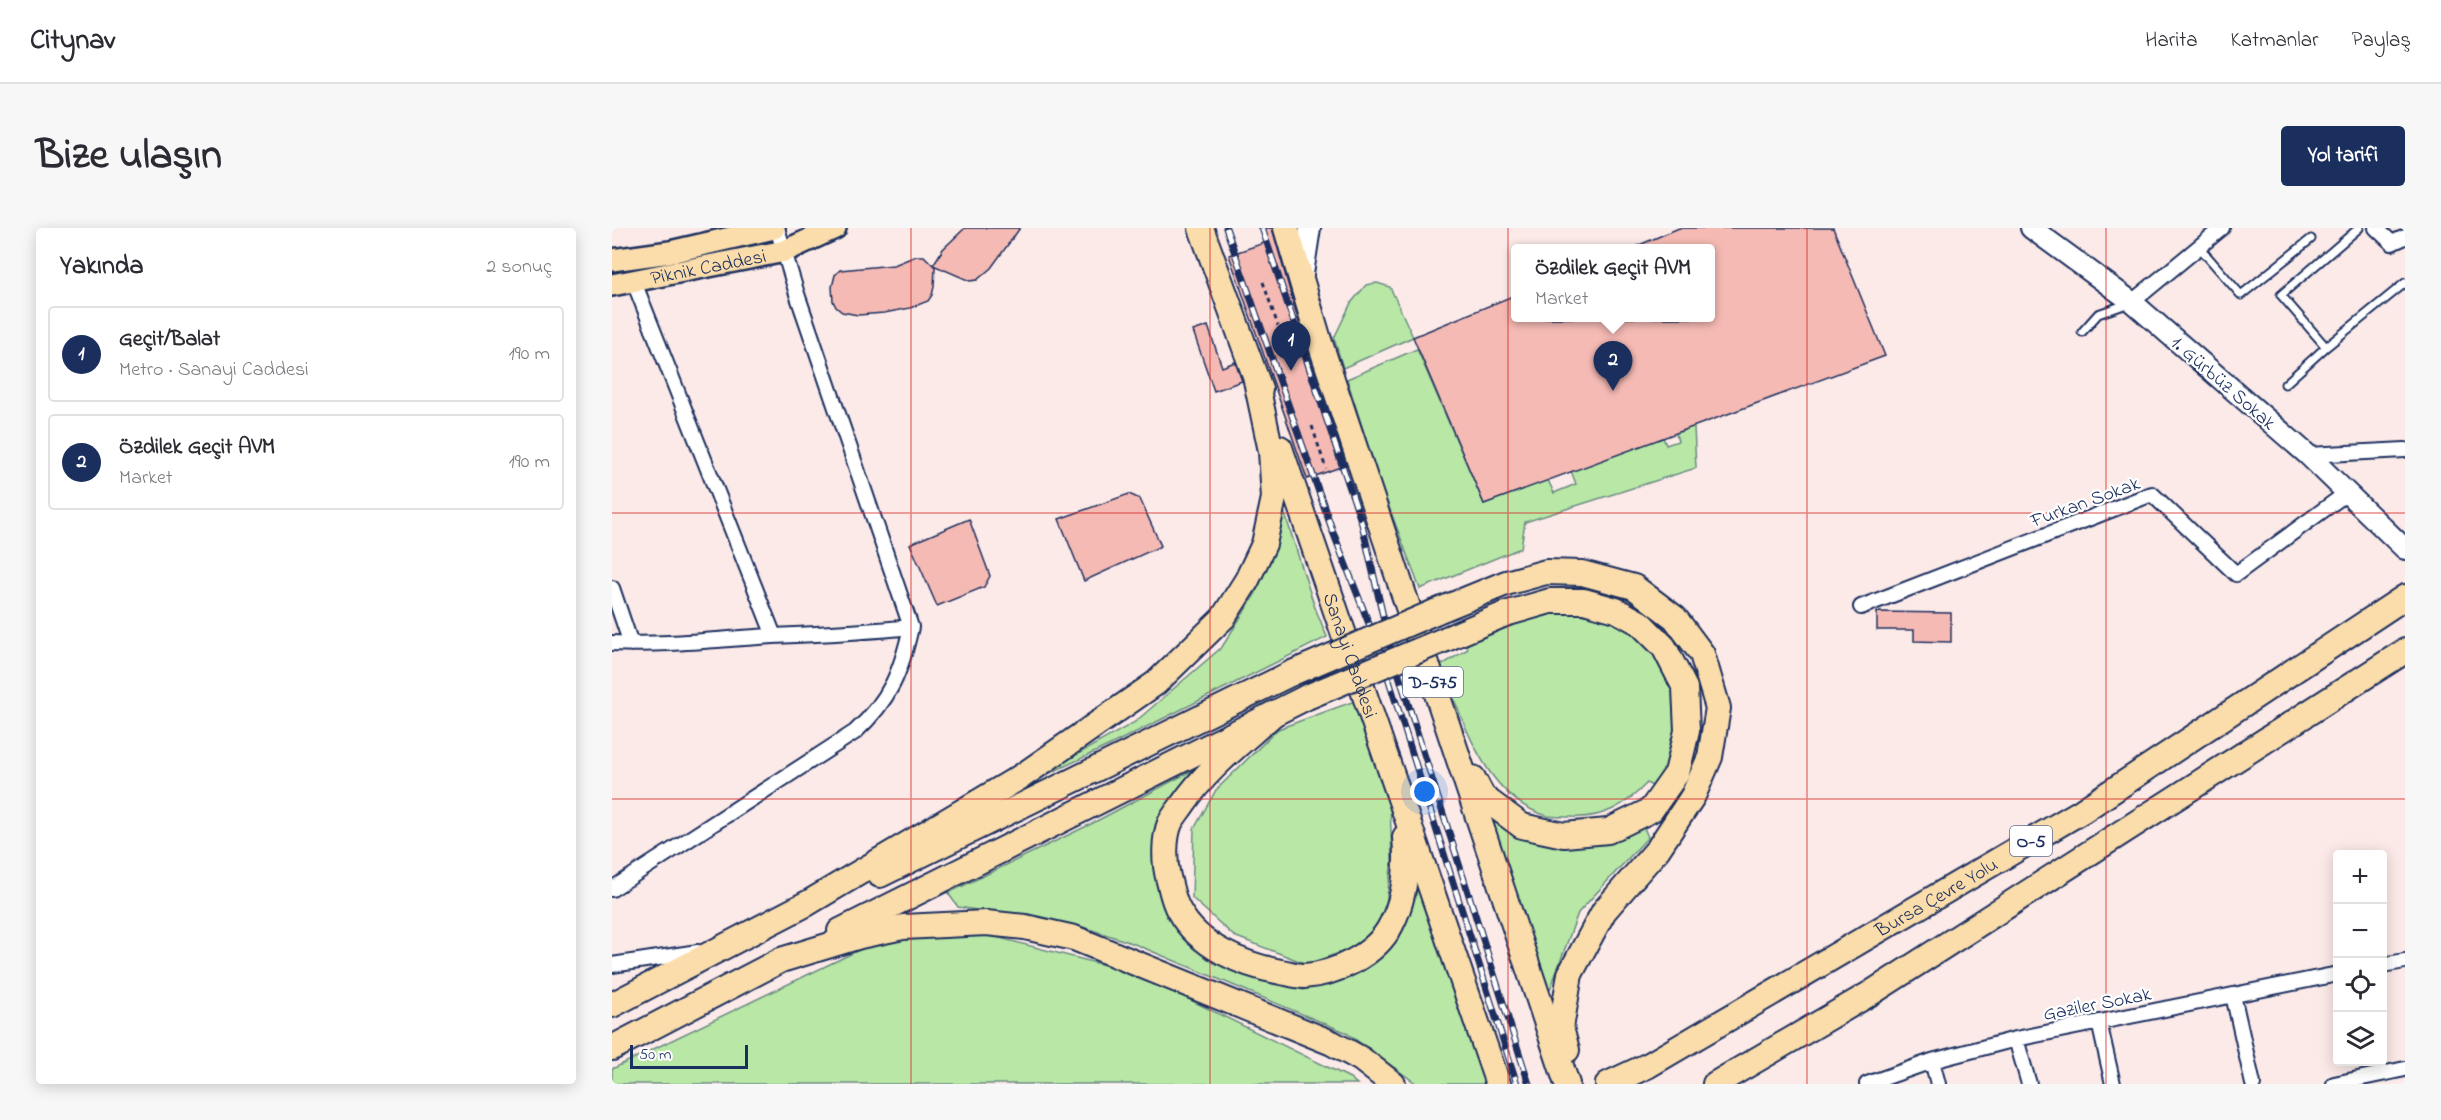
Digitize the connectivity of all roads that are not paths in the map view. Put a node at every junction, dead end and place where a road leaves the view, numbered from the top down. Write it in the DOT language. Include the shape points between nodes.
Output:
graph roads {
  1 [pos="776,228"];
  2 [pos="835,228"];
  3 [pos="1201,228"];
  4 [pos="1286,228"];
  5 [pos="1310,228"];
  6 [pos="2031,228"];
  7 [pos="2222,228"];
  8 [pos="2358,228"];
  9 [pos="2376,228"];
  10 [pos="2405,237"];
  11 [pos="2310,239"];
  12 [pos="2199,247"];
  13 [pos="785,251"];
  14 [pos="612,260"];
  15 [pos="1302,280"];
  16 [pos="634,282"];
  17 [pos="2405,284"];
  18 [pos="612,285"];
  19 [pos="2132,302"];
  20 [pos="2082,332"];
  21 [pos="2326,347"];
  22 [pos="1255,376"];
  23 [pos="2285,384"];
  24 [pos="2405,450"];
  25 [pos="2308,455"];
  26 [pos="2348,492"];
  27 [pos="2405,549"];
  28 [pos="612,588"];
  29 [pos="2403,598"];
  30 [pos="1861,608"];
  31 [pos="911,627"];
  32 [pos="774,636"];
  33 [pos="612,643"];
  34 [pos="631,644"];
  35 [pos="2405,651"];
  36 [pos="1272,715"];
  37 [pos="1447,723"];
  38 [pos="1403,805"];
  39 [pos="612,889"];
  40 [pos="722,947"];
  41 [pos="781,960"];
  42 [pos="2405,961"];
  43 [pos="2387,964"];
  44 [pos="612,965"];
  45 [pos="2333,975"];
  46 [pos="2233,995"];
  47 [pos="612,1005"];
  48 [pos="2099,1022"];
  49 [pos="2016,1039"];
  50 [pos="612,1048"];
  51 [pos="1932,1061"];
  52 [pos="2405,1070"];
  53 [pos="1393,1084"];
  54 [pos="1498,1084"];
  55 [pos="1567,1084"];
  56 [pos="1575,1084"];
  57 [pos="1608,1084"];
  58 [pos="1715,1084"];
  59 [pos="1867,1084"];
  60 [pos="1938,1084"];
  61 [pos="2029,1084"];
  62 [pos="2113,1084"];
  63 [pos="2253,1084"];
  64 [pos="2334,1084"];
  1 -- 13 [label="street"];
  1 -- 14 [label="main road, Piknik Caddesi" via="670,252"];
  2 -- 13 [label="main road, Piknik Caddesi"];
  3 -- 22 [label="highway, Sanayi Caddesi"];
  4 -- 15 [label="highway, D-575"];
  5 -- 15 [label="main road"];
  6 -- 19 [label="main road, 1. Gürbüz Sokak"];
  7 -- 12 [label="street"];
  8 -- 21 [label="lane" via="2281,295"];
  9 -- 10 [label="street" via="2392,243"];
  11 -- 12 [label="lane" via="2241,295"];
  12 -- 19 [label="street"];
  13 -- 16 [label="main road, Piknik Caddesi"];
  13 -- 31 [label="street"];
  15 -- 37 [label="highway, D-575"];
  16 -- 18 [label="main road, Piknik Caddesi"];
  16 -- 32 [label="street"];
  17 -- 21 [label="lane"];
  19 -- 20 [label="lane" via="2098,314"];
  19 -- 25 [label="main road, 1. Gürbüz Sokak"];
  21 -- 23 [label="lane"];
  22 -- 38 [label="highway, Sanayi Caddesi"];
  22 -- 40 [label="highway" via="1271,451 1274,498 1264,544 1223,618 1156,683 1022,776 808,903"];
  24 -- 25 [label="street"];
  25 -- 26 [label="main road, 1. Gürbüz Sokak"];
  26 -- 27 [label="main road, 1. Gürbüz Sokak"];
  26 -- 30 [label="street, Furkan Sokak" via="2236,574 2152,494"];
  28 -- 34 [label="street"];
  29 -- 57 [label="highway, Bursa Çevre Yolu / O-5" via="2082,811 1649,1065"];
  31 -- 32 [label="street"];
  31 -- 39 [label="street" via="897,679 879,707 855,732"];
  32 -- 34 [label="street"];
  33 -- 34 [label="street"];
  35 -- 58 [label="highway, O-5" via="1871,993"];
  36 -- 37 [label="highway, bridge" via="1505,614 1551,602 1584,602 1616,610 1640,623 1664,646 1685,688 1687,731 1677,773 1651,810 1608,831 1564,835 1522,826 1483,797"];
  36 -- 38 [label="highway" via="1198,782 1170,823 1166,869 1179,912 1199,935 1225,954 1263,969 1302,976 1355,960 1375,945 1390,927 1402,897 1408,865"];
  36 -- 41 [label="highway"];
  37 -- 55 [label="highway, D-575"];
  38 -- 54 [label="highway, Sanayi Caddesi"];
  40 -- 44 [label="street"];
  40 -- 47 [label="highway"];
  40 -- 56 [label="highway, bridge" via="915,859 1292,673 1506,583 1546,572 1582,573 1634,587 1675,618 1702,654 1718,708 1710,757 1693,796 1658,849 1604,911 1570,974 1561,1028"];
  41 -- 50 [label="highway"];
  41 -- 53 [label="highway" via="903,927 975,923 1025,927 1074,938 1332,1043"];
  42 -- 43 [label="street"];
  45 -- 46 [label="street, Gaziler Sokak"];
  46 -- 48 [label="street, Gaziler Sokak"];
  46 -- 63 [label="street"];
  48 -- 49 [label="street, Gaziler Sokak"];
  48 -- 62 [label="street"];
  49 -- 51 [label="street, Gaziler Sokak"];
  49 -- 61 [label="street"];
  51 -- 59 [label="street, Gaziler Sokak"];
  51 -- 60 [label="street"];
  52 -- 64 [label="street"];
}
